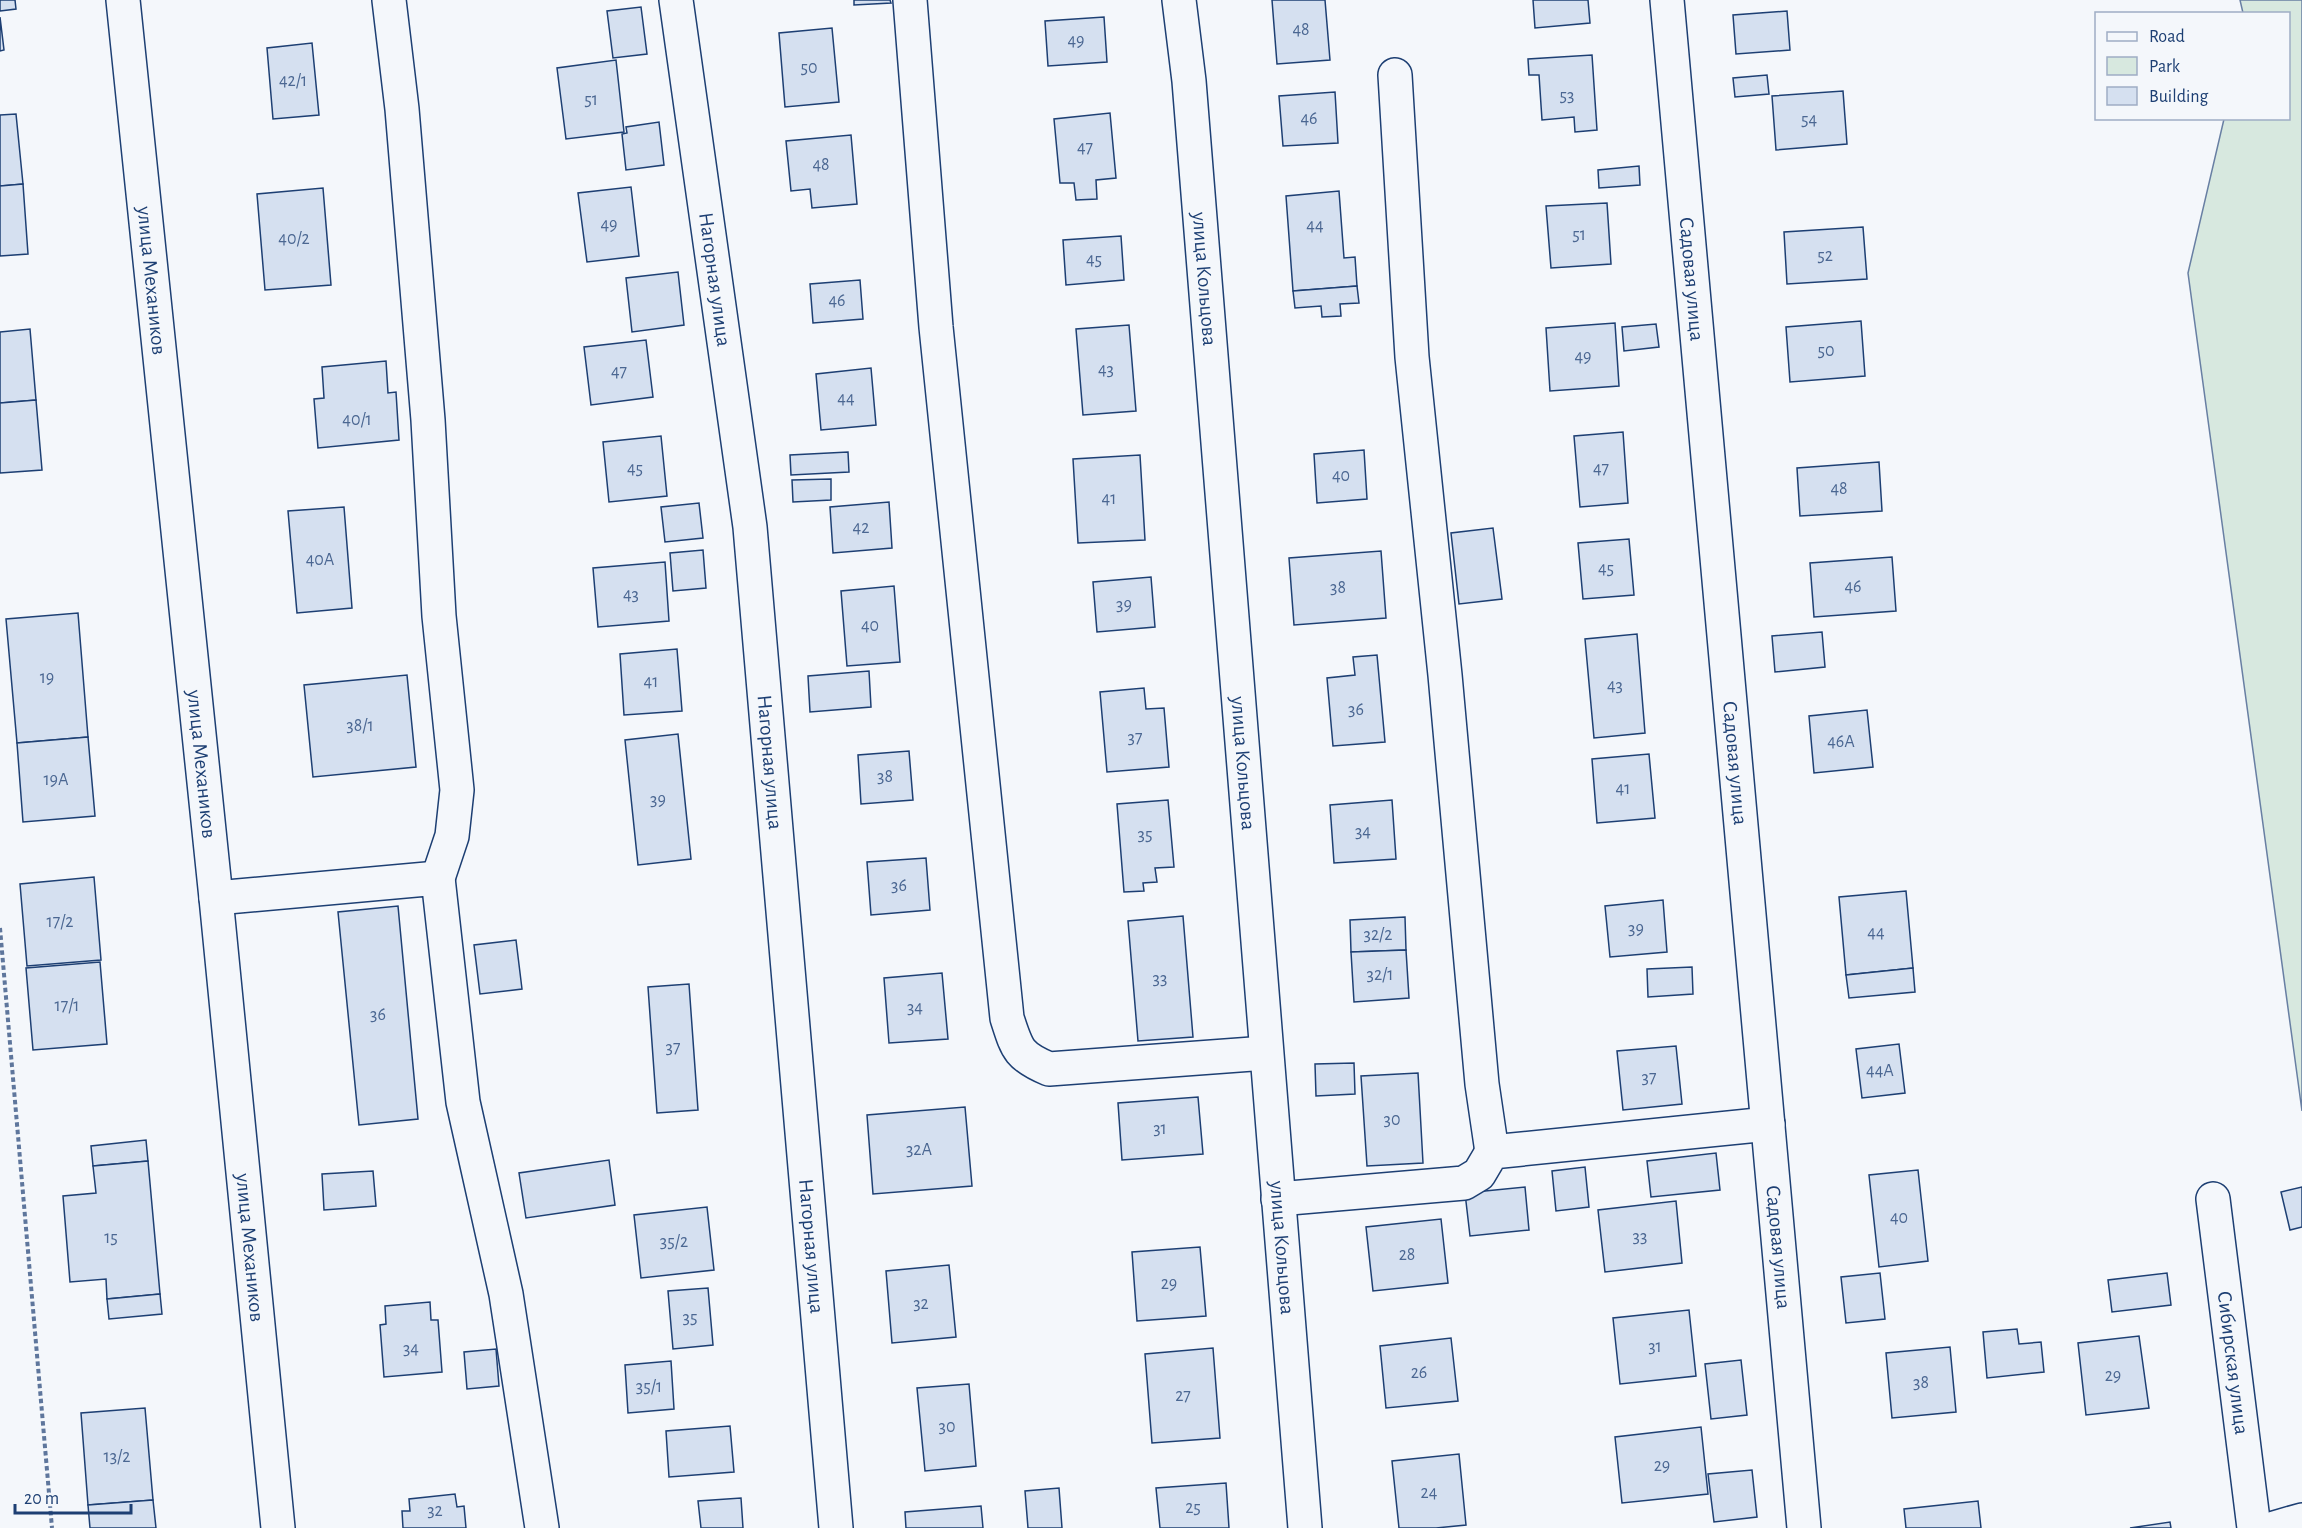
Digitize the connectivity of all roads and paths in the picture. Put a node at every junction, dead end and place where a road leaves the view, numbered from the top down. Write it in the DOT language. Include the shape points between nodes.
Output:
graph roads {
  1 [pos="123,0"];
  2 [pos="388,0"];
  3 [pos="676,0"];
  4 [pos="910,0"];
  5 [pos="1179,0"];
  6 [pos="1667,0"];
  7 [pos="1395,75"];
  8 [pos="438,878"];
  9 [pos="216,898"];
  10 [pos="0,928"];
  11 [pos="0,936"];
  12 [pos="1266,1053"];
  13 [pos="1768,1124"];
  14 [pos="1492,1152"];
  15 [pos="1278,1199"];
  16 [pos="2213,1199"];
  17 [pos="2302,1520"];
  18 [pos="52,1528"];
  19 [pos="278,1528"];
  20 [pos="542,1528"];
  21 [pos="836,1528"];
  22 [pos="1305,1528"];
  23 [pos="1804,1528"];
  24 [pos="2254,1528"];
  25 [pos="2274,1528"];
  1 -- 9 [label="street, улица Механиков"];
  2 -- 8 [label="street" via="403,120 428,420 439,616 457,790 452,836"];
  3 -- 21 [label="street, Нагорная улица" via="750,527"];
  4 -- 12 [label="street" via="939,363 1007,1018 1016,1046 1029,1061 1049,1070"];
  5 -- 12 [label="street, улица Кольцова" via="1190,93"];
  6 -- 13 [label="street, Садовая улица"];
  7 -- 14 [label="street" via="1412,357 1482,1084"];
  8 -- 9 [label="street"];
  8 -- 20 [label="street" via="462,1102 506,1294"];
  9 -- 19 [label="street, улица Механиков"];
  10 -- 11 [label="path"];
  11 -- 18 [label="path"];
  12 -- 15 [label="street, улица Кольцова"];
  13 -- 14 [label="street"];
  13 -- 23 [label="street, Садовая улица"];
  14 -- 15 [label="street" via="1479,1174 1464,1183"];
  15 -- 22 [label="street, улица Кольцова"];
  16 -- 24 [label="street, Сибирская улица"];
  17 -- 25 [label="street"];
}
